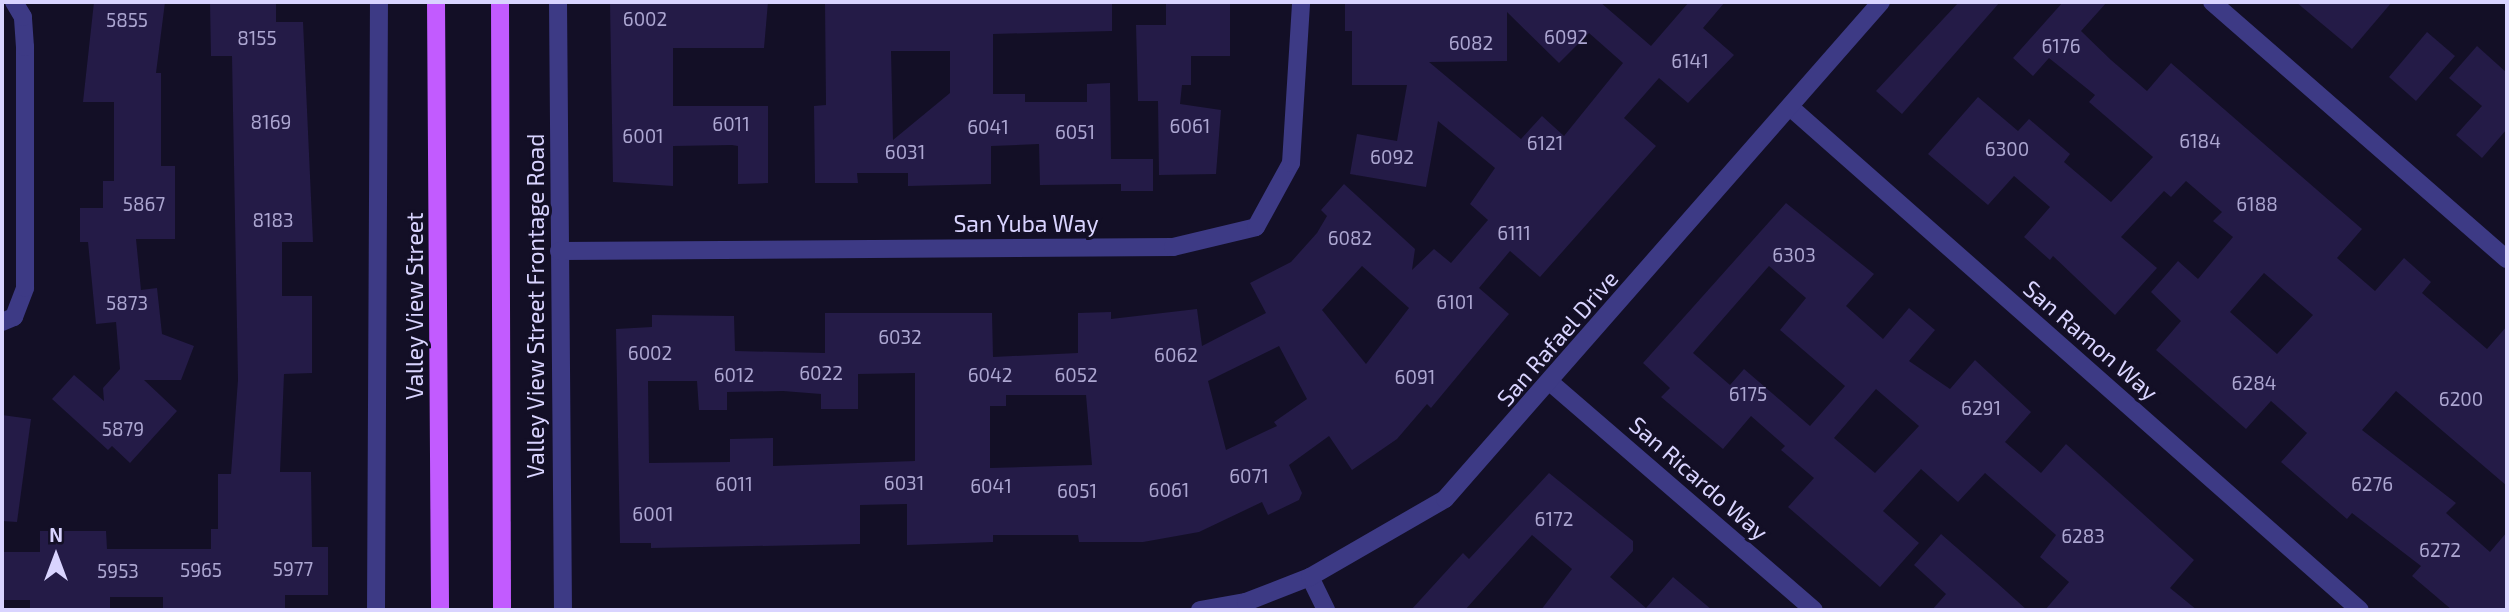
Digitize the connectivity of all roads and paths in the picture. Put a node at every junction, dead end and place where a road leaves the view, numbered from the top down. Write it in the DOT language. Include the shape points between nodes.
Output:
graph roads {
  1 [pos="14,2"];
  2 [pos="379,2"];
  3 [pos="436,2"];
  4 [pos="500,2"];
  5 [pos="558,2"];
  6 [pos="1301,2"];
  7 [pos="1881,2"];
  8 [pos="2212,2"];
  9 [pos="1790,107"];
  10 [pos="559,251"];
  11 [pos="2507,259"];
  12 [pos="2,323"];
  13 [pos="1552,383"];
  14 [pos="1310,577"];
  15 [pos="376,610"];
  16 [pos="440,610"];
  17 [pos="502,610"];
  18 [pos="563,610"];
  19 [pos="1200,610"];
  20 [pos="1326,610"];
  21 [pos="1814,610"];
  22 [pos="2360,610"];
  1 -- 12 [label="street" via="23,17 25,47 26,276 14,317"];
  2 -- 15 [label="street"];
  3 -- 16 [label="main road, Valley View Street"];
  4 -- 17 [label="main road"];
  5 -- 10 [label="street, Valley View Street Frontage Road"];
  6 -- 10 [label="street, San Yuba Way" via="1292,163 1256,227 1173,247"];
  7 -- 9 [label="street, San Rafael Drive"];
  8 -- 11 [label="street"];
  9 -- 13 [label="street, San Rafael Drive"];
  9 -- 22 [label="street, San Ramon Way"];
  10 -- 18 [label="street, Valley View Street Frontage Road"];
  13 -- 14 [label="street, San Rafael Drive" via="1445,499"];
  13 -- 21 [label="street, San Ricardo Way"];
  14 -- 19 [label="street, San Rafael Drive" via="1246,602"];
  14 -- 20 [label="street"];
}
